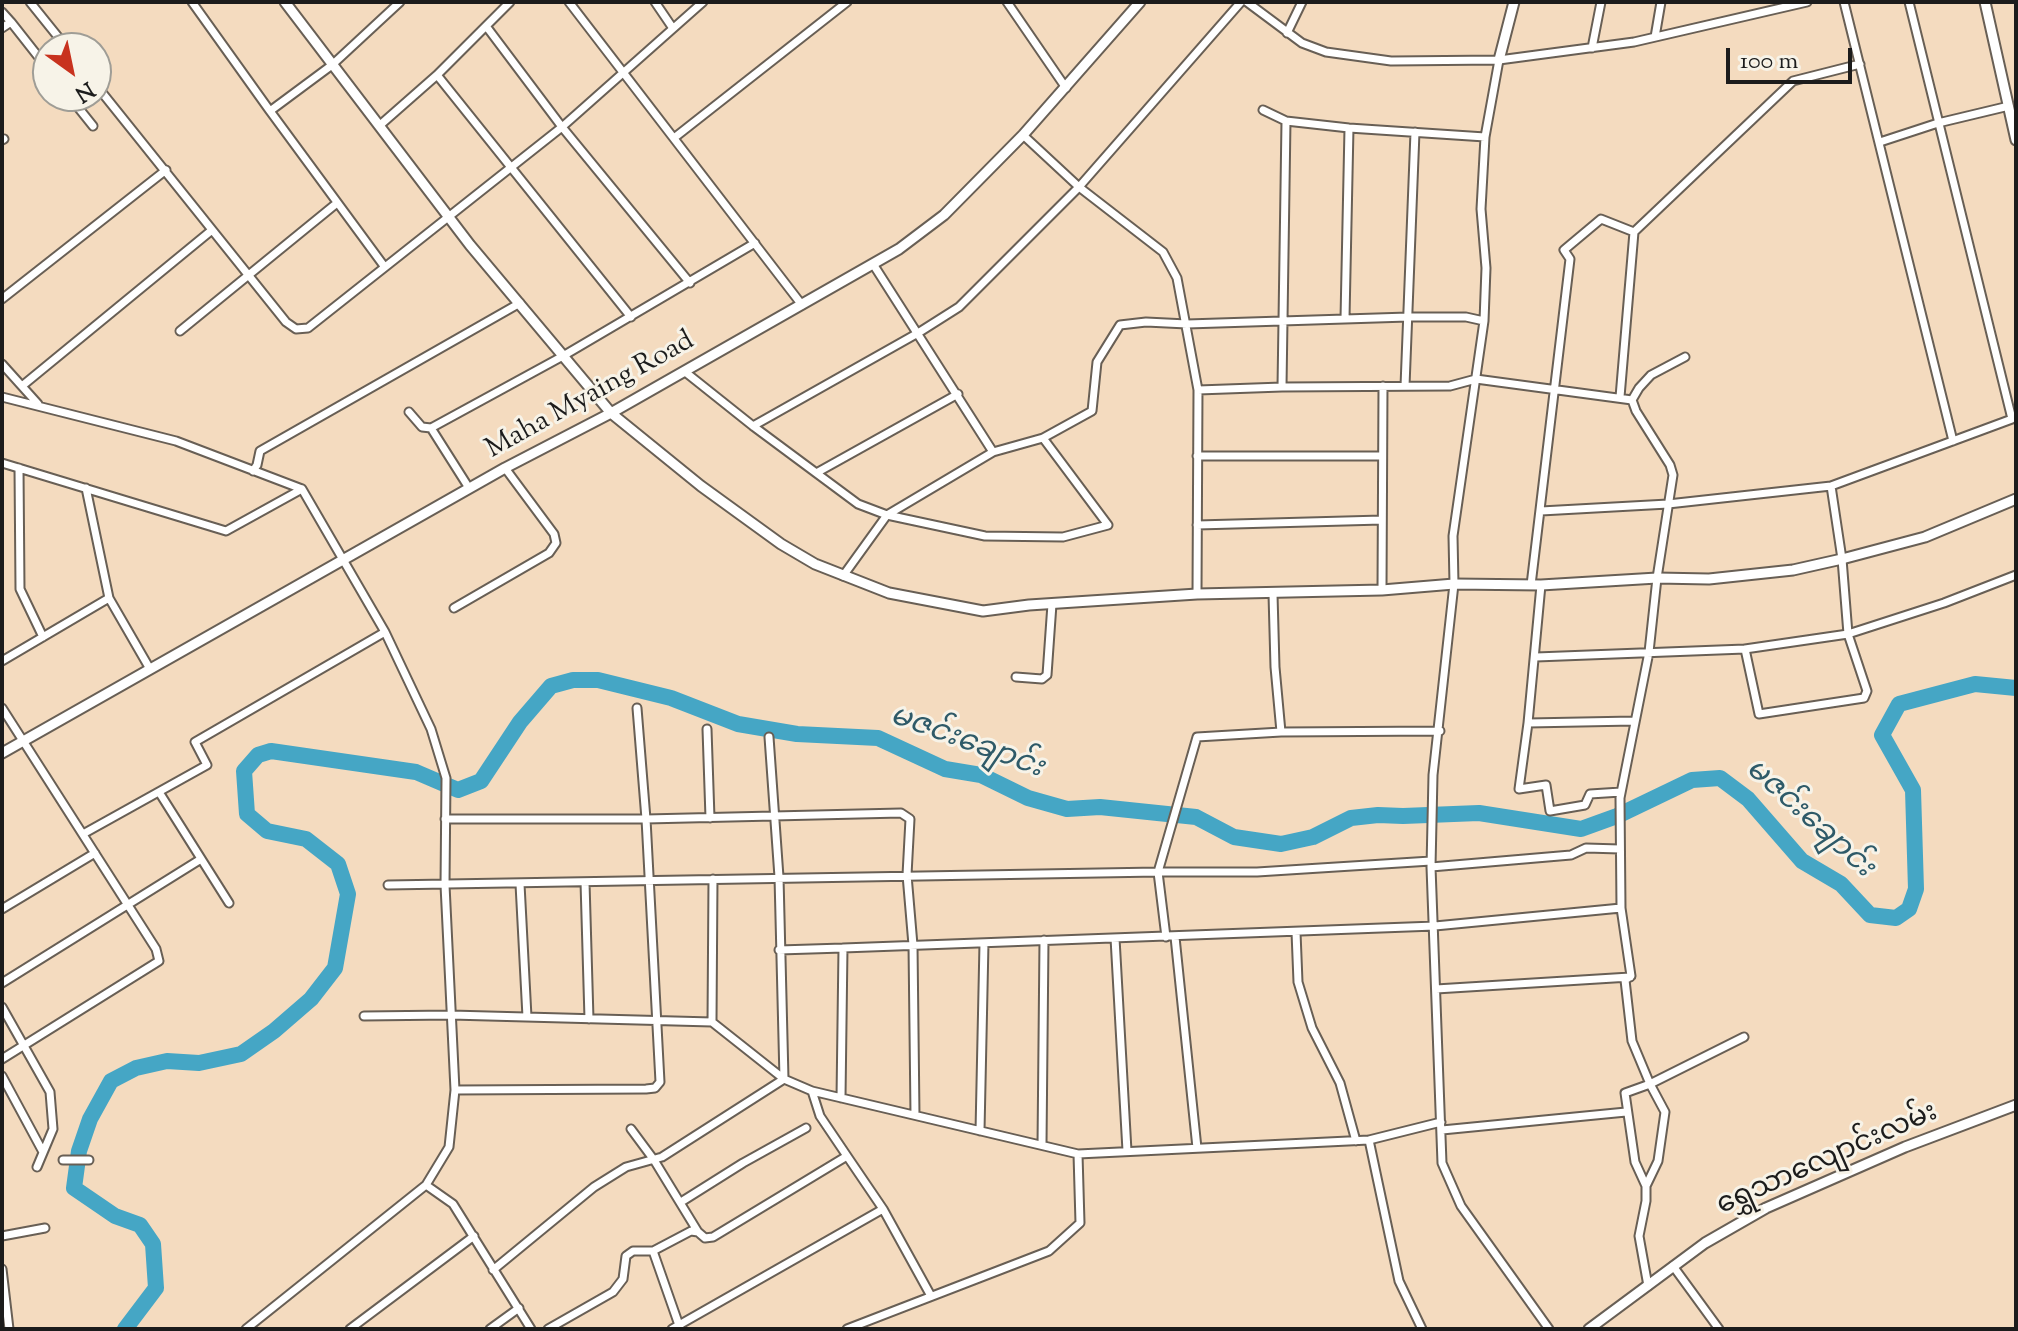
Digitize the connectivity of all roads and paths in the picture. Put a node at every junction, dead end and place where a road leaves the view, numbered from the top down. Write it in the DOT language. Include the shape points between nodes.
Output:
graph roads {
  1 [pos="30,2"];
  2 [pos="192,2"];
  3 [pos="285,2"];
  4 [pos="384,2"];
  5 [pos="400,2"];
  6 [pos="510,2"];
  7 [pos="569,2"];
  8 [pos="655,2"];
  9 [pos="703,2"];
  10 [pos="847,2"];
  11 [pos="1007,2"];
  12 [pos="1140,2"];
  13 [pos="1241,2"];
  14 [pos="1247,2"];
  15 [pos="1302,2"];
  16 [pos="1514,2"];
  17 [pos="1601,2"];
  18 [pos="1661,2"];
  19 [pos="1807,2"];
  20 [pos="1844,2"];
  21 [pos="1909,2"];
  22 [pos="1985,2"];
  23 [pos="390,11"];
  24 [pos="2,12"];
  25 [pos="11,22"];
  26 [pos="486,26"];
  27 [pos="672,27"];
  28 [pos="2,28"];
  29 [pos="54,32"];
  30 [pos="1287,33"];
  31 [pos="1655,37"];
  32 [pos="1592,48"];
  33 [pos="32,49"];
  34 [pos="1499,60"];
  35 [pos="1860,64"];
  36 [pos="332,65"];
  37 [pos="625,73"];
  38 [pos="437,75"];
  39 [pos="1066,88"];
  40 [pos="112,104"];
  41 [pos="2009,106"];
  42 [pos="1263,110"];
  43 [pos="270,111"];
  44 [pos="82,112"];
  45 [pos="1286,121"];
  46 [pos="1938,123"];
  47 [pos="93,126"];
  48 [pos="379,126"];
  49 [pos="562,127"];
  50 [pos="1349,128"];
  51 [pos="1415,132"];
  52 [pos="1023,135"];
  53 [pos="1485,137"];
  54 [pos="674,138"];
  55 [pos="2016,140"];
  56 [pos="1880,142"];
  57 [pos="510,169"];
  58 [pos="166,170"];
  59 [pos="1079,187"];
  60 [pos="337,203"];
  61 [pos="449,218"];
  62 [pos="212,230"];
  63 [pos="1634,232"];
  64 [pos="755,243"];
  65 [pos="873,264"];
  66 [pos="384,266"];
  67 [pos="247,276"];
  68 [pos="690,283"];
  69 [pos="2,299"];
  70 [pos="520,303"];
  71 [pos="802,305"];
  72 [pos="631,317"];
  73 [pos="1408,317"];
  74 [pos="1345,318"];
  75 [pos="1283,319"];
  76 [pos="1484,321"];
  77 [pos="1187,324"];
  78 [pos="180,331"];
  79 [pos="918,333"];
  80 [pos="563,356"];
  81 [pos="1685,357"];
  82 [pos="3,366"];
  83 [pos="684,371"];
  84 [pos="1476,379"];
  85 [pos="22,386"];
  86 [pos="1383,386"];
  87 [pos="1405,386"];
  88 [pos="1282,387"];
  89 [pos="1554,388"];
  90 [pos="1198,390"];
  91 [pos="958,394"];
  92 [pos="2,397"];
  93 [pos="1620,397"];
  94 [pos="1632,400"];
  95 [pos="38,405"];
  96 [pos="409,412"];
  97 [pos="611,413"];
  98 [pos="2012,419"];
  99 [pos="753,426"];
  100 [pos="431,428"];
  101 [pos="2016,431"];
  102 [pos="1043,438"];
  103 [pos="1953,441"];
  104 [pos="993,452"];
  105 [pos="1197,456"];
  106 [pos="1382,456"];
  107 [pos="2,463"];
  108 [pos="19,468"];
  109 [pos="505,468"];
  110 [pos="253,471"];
  111 [pos="818,472"];
  112 [pos="1831,486"];
  113 [pos="86,488"];
  114 [pos="469,488"];
  115 [pos="302,489"];
  116 [pos="2016,499"];
  117 [pos="1668,504"];
  118 [pos="1541,511"];
  119 [pos="887,515"];
  120 [pos="1382,520"];
  121 [pos="1197,525"];
  122 [pos="1842,559"];
  123 [pos="342,560"];
  124 [pos="2016,575"];
  125 [pos="843,576"];
  126 [pos="1657,578"];
  127 [pos="1454,584"];
  128 [pos="1536,585"];
  129 [pos="1382,590"];
  130 [pos="1197,594"];
  131 [pos="1273,594"];
  132 [pos="109,598"];
  133 [pos="1052,604"];
  134 [pos="454,608"];
  135 [pos="385,632"];
  136 [pos="1848,634"];
  137 [pos="43,637"];
  138 [pos="1745,649"];
  139 [pos="1649,652"];
  140 [pos="1536,657"];
  141 [pos="2,661"];
  142 [pos="150,669"];
  143 [pos="1016,677"];
  144 [pos="2,708"];
  145 [pos="637,708"];
  146 [pos="1634,721"];
  147 [pos="1528,723"];
  148 [pos="707,729"];
  149 [pos="1440,731"];
  150 [pos="1281,732"];
  151 [pos="769,737"];
  152 [pos="23,741"];
  153 [pos="2,753"];
  154 [pos="159,792"];
  155 [pos="1621,795"];
  156 [pos="774,816"];
  157 [pos="445,818"];
  158 [pos="710,818"];
  159 [pos="646,819"];
  160 [pos="83,834"];
  161 [pos="1620,849"];
  162 [pos="95,853"];
  163 [pos="201,859"];
  164 [pos="1431,864"];
  165 [pos="1158,872"];
  166 [pos="907,875"];
  167 [pos="779,877"];
  168 [pos="713,879"];
  169 [pos="649,881"];
  170 [pos="585,882"];
  171 [pos="520,884"];
  172 [pos="388,885"];
  173 [pos="445,885"];
  174 [pos="229,903"];
  175 [pos="129,905"];
  176 [pos="1621,908"];
  177 [pos="2,909"];
  178 [pos="1435,926"];
  179 [pos="1296,932"];
  180 [pos="1170,937"];
  181 [pos="1115,938"];
  182 [pos="1044,940"];
  183 [pos="984,943"];
  184 [pos="913,945"];
  185 [pos="843,948"];
  186 [pos="779,950"];
  187 [pos="1631,976"];
  188 [pos="2,983"];
  189 [pos="1436,989"];
  190 [pos="2,1007"];
  191 [pos="451,1015"];
  192 [pos="364,1016"];
  193 [pos="527,1017"];
  194 [pos="589,1019"];
  195 [pos="656,1021"];
  196 [pos="712,1022"];
  197 [pos="1744,1037"];
  198 [pos="24,1046"];
  199 [pos="2,1059"];
  200 [pos="2,1076"];
  201 [pos="784,1079"];
  202 [pos="1650,1084"];
  203 [pos="455,1090"];
  204 [pos="812,1091"];
  205 [pos="841,1098"];
  206 [pos="2016,1105"];
  207 [pos="1626,1112"];
  208 [pos="915,1115"];
  209 [pos="1441,1126"];
  210 [pos="806,1128"];
  211 [pos="631,1129"];
  212 [pos="980,1131"];
  213 [pos="1369,1140"];
  214 [pos="1356,1141"];
  215 [pos="1042,1145"];
  216 [pos="1197,1148"];
  217 [pos="1127,1151"];
  218 [pos="43,1152"];
  219 [pos="1078,1154"];
  220 [pos="847,1156"];
  221 [pos="63,1160"];
  222 [pos="89,1160"];
  223 [pos="654,1160"];
  224 [pos="37,1167"];
  225 [pos="426,1185"];
  226 [pos="1646,1186"];
  227 [pos="681,1202"];
  228 [pos="883,1209"];
  229 [pos="45,1228"];
  230 [pos="698,1232"];
  231 [pos="2,1236"];
  232 [pos="474,1236"];
  233 [pos="653,1251"];
  234 [pos="1673,1266"];
  235 [pos="2,1269"];
  236 [pos="493,1270"];
  237 [pos="1648,1286"];
  238 [pos="931,1296"];
  239 [pos="519,1308"];
  240 [pos="677,1328"];
  241 [pos="9,1329"];
  242 [pos="246,1329"];
  243 [pos="350,1329"];
  244 [pos="490,1329"];
  245 [pos="531,1329"];
  246 [pos="548,1329"];
  247 [pos="847,1329"];
  248 [pos="1422,1329"];
  249 [pos="1549,1329"];
  250 [pos="1589,1329"];
  251 [pos="1719,1329"];
  1 -- 29 [label="street"];
  2 -- 43 [label="street"];
  3 -- 36 [label="street"];
  4 -- 23 [label="street"];
  5 -- 23 [label="street"];
  6 -- 26 [label="street"];
  7 -- 37 [label="street"];
  8 -- 27 [label="street"];
  9 -- 27 [label="street"];
  10 -- 54 [label="street"];
  11 -- 39 [label="street"];
  12 -- 39 [label="street, Maha Myaing Road"];
  13 -- 59 [label="street"];
  14 -- 30 [label="street"];
  15 -- 30 [label="street"];
  16 -- 34 [label="street"];
  17 -- 32 [label="street"];
  18 -- 31 [label="street"];
  19 -- 31 [label="street"];
  20 -- 35 [label="street"];
  21 -- 46 [label="street"];
  22 -- 41 [label="street"];
  23 -- 36 [label="street"];
  24 -- 25 [label="street"];
  25 -- 28 [label="street"];
  25 -- 33 [label="street"];
  26 -- 38 [label="street"];
  26 -- 49 [label="street"];
  27 -- 37 [label="street"];
  30 -- 34 [label="street" via="1339,54 1391,61"];
  31 -- 32 [label="street"];
  32 -- 34 [label="street"];
  34 -- 53 [label="street"];
  35 -- 56 [label="street"];
  35 -- 63 [label="street" via="1793,81"];
  36 -- 43 [label="street"];
  36 -- 48 [label="street"];
  37 -- 49 [label="street"];
  37 -- 54 [label="street"];
  38 -- 48 [label="street"];
  38 -- 57 [label="street"];
  39 -- 52 [label="street, Maha Myaing Road"];
  40 -- 58 [label="street"];
  41 -- 46 [label="street"];
  41 -- 55 [label="street"];
  42 -- 45 [label="street"];
  43 -- 60 [label="street"];
  44 -- 47 [label="street"];
  45 -- 50 [label="street"];
  45 -- 75 [label="street"];
  46 -- 56 [label="street"];
  46 -- 98 [label="street"];
  48 -- 61 [label="street"];
  49 -- 57 [label="street"];
  49 -- 68 [label="street"];
  50 -- 51 [label="street"];
  50 -- 74 [label="street"];
  51 -- 53 [label="street"];
  51 -- 73 [label="street"];
  52 -- 59 [label="street"];
  52 -- 65 [label="street, Maha Myaing Road" via="944,215"];
  53 -- 76 [label="street"];
  54 -- 64 [label="street"];
  56 -- 103 [label="street"];
  57 -- 61 [label="street"];
  57 -- 72 [label="street"];
  58 -- 62 [label="street"];
  58 -- 69 [label="street"];
  59 -- 77 [label="street" via="1163,252 1177,278"];
  59 -- 79 [label="street" via="959,307"];
  60 -- 66 [label="street"];
  60 -- 67 [label="street"];
  61 -- 66 [label="street"];
  61 -- 70 [label="street"];
  62 -- 67 [label="street"];
  62 -- 85 [label="street"];
  63 -- 89 [label="street" via="1601,219 1564,250 1570,259"];
  63 -- 93 [label="street"];
  64 -- 68 [label="street"];
  64 -- 71 [label="street"];
  65 -- 71 [label="street, Maha Myaing Road"];
  65 -- 79 [label="street"];
  66 -- 67 [label="street" via="308,328 296,329"];
  67 -- 78 [label="street"];
  68 -- 72 [label="street"];
  70 -- 80 [label="street"];
  70 -- 110 [label="street" via="260,451"];
  71 -- 83 [label="street, Maha Myaing Road"];
  72 -- 80 [label="street"];
  73 -- 74 [label="street"];
  73 -- 76 [label="street"];
  73 -- 87 [label="street"];
  74 -- 75 [label="street"];
  75 -- 77 [label="street"];
  75 -- 88 [label="street"];
  76 -- 84 [label="street"];
  77 -- 90 [label="street"];
  77 -- 102 [label="street" via="1120,325 1097,362 1092,411"];
  79 -- 91 [label="street"];
  79 -- 99 [label="street"];
  80 -- 97 [label="street"];
  80 -- 100 [label="street"];
  81 -- 94 [label="street" via="1651,375"];
  82 -- 85 [label="street"];
  83 -- 97 [label="street, Maha Myaing Road"];
  83 -- 99 [label="street"];
  84 -- 87 [label="street" via="1450,386"];
  84 -- 89 [label="street"];
  84 -- 127 [label="street" via="1453,536"];
  85 -- 95 [label="street"];
  86 -- 87 [label="street"];
  86 -- 88 [label="street"];
  86 -- 106 [label="street"];
  88 -- 90 [label="street"];
  89 -- 93 [label="street"];
  89 -- 118 [label="street"];
  90 -- 105 [label="street"];
  91 -- 104 [label="street"];
  91 -- 111 [label="street"];
  92 -- 95 [label="street"];
  93 -- 94 [label="street"];
  94 -- 117 [label="street" via="1672,470"];
  95 -- 110 [label="street" via="176,441"];
  96 -- 100 [label="street" via="422,427"];
  97 -- 109 [label="street, Maha Myaing Road"];
  97 -- 125 [label="street" via="781,544"];
  98 -- 101 [label="street"];
  98 -- 103 [label="street"];
  99 -- 111 [label="street"];
  100 -- 114 [label="street"];
  102 -- 104 [label="street"];
  102 -- 119 [label="street" via="1108,525 1063,537 985,536"];
  103 -- 112 [label="street"];
  104 -- 119 [label="street"];
  105 -- 106 [label="street"];
  105 -- 121 [label="street"];
  106 -- 120 [label="street"];
  107 -- 108 [label="street"];
  108 -- 113 [label="street"];
  108 -- 137 [label="street" via="20,589"];
  109 -- 114 [label="street, Maha Myaing Road"];
  109 -- 134 [label="street" via="556,543 549,553"];
  110 -- 115 [label="street"];
  111 -- 119 [label="street" via="858,504"];
  112 -- 117 [label="street"];
  112 -- 122 [label="street"];
  113 -- 115 [label="street" via="226,531"];
  113 -- 132 [label="street"];
  114 -- 123 [label="street, Maha Myaing Road"];
  115 -- 123 [label="street"];
  116 -- 122 [label="street" via="1925,537"];
  117 -- 118 [label="street"];
  117 -- 126 [label="street"];
  118 -- 128 [label="street"];
  119 -- 125 [label="street"];
  120 -- 121 [label="street"];
  120 -- 129 [label="street"];
  121 -- 130 [label="street"];
  122 -- 126 [label="street" via="1793,570"];
  122 -- 136 [label="street"];
  123 -- 135 [label="street"];
  123 -- 142 [label="street, Maha Myaing Road"];
  124 -- 136 [label="street"];
  125 -- 133 [label="street" via="889,593 983,611"];
  126 -- 128 [label="street"];
  126 -- 139 [label="street"];
  127 -- 128 [label="street"];
  127 -- 129 [label="street"];
  127 -- 149 [label="street"];
  128 -- 140 [label="street"];
  129 -- 131 [label="street"];
  130 -- 131 [label="street"];
  130 -- 133 [label="street"];
  131 -- 150 [label="street"];
  132 -- 137 [label="street"];
  132 -- 142 [label="street"];
  133 -- 143 [label="street" via="1047,675"];
  135 -- 154 [label="street" via="195,742 207,765"];
  135 -- 157 [label="street" via="431,729 446,778"];
  136 -- 138 [label="street"];
  136 -- 138 [label="street" via="1867,691 1864,698 1775,712 1759,714"];
  137 -- 141 [label="street"];
  138 -- 139 [label="street"];
  139 -- 140 [label="street"];
  139 -- 146 [label="street"];
  140 -- 147 [label="street"];
  142 -- 152 [label="street, Maha Myaing Road"];
  144 -- 152 [label="street"];
  145 -- 159 [label="street"];
  146 -- 147 [label="street"];
  146 -- 155 [label="street"];
  147 -- 155 [label="street" via="1519,789 1546,785 1550,811 1585,805 1590,794"];
  148 -- 158 [label="street"];
  149 -- 150 [label="street"];
  149 -- 164 [label="street" via="1433,775"];
  150 -- 165 [label="street" via="1197,737"];
  151 -- 156 [label="street"];
  152 -- 153 [label="street, Maha Myaing Road"];
  152 -- 160 [label="street"];
  154 -- 160 [label="street"];
  154 -- 163 [label="street"];
  155 -- 161 [label="street"];
  156 -- 158 [label="street"];
  156 -- 166 [label="street" via="901,813 910,819"];
  156 -- 167 [label="street"];
  157 -- 159 [label="street"];
  157 -- 173 [label="street"];
  158 -- 159 [label="street"];
  159 -- 169 [label="street"];
  160 -- 162 [label="street"];
  161 -- 164 [label="street"];
  161 -- 176 [label="street"];
  162 -- 175 [label="street"];
  162 -- 177 [label="street"];
  163 -- 174 [label="street"];
  163 -- 175 [label="street"];
  164 -- 165 [label="street"];
  164 -- 178 [label="street"];
  165 -- 166 [label="street"];
  165 -- 180 [label="street"];
  166 -- 167 [label="street"];
  166 -- 184 [label="street"];
  167 -- 168 [label="street"];
  167 -- 186 [label="street"];
  168 -- 169 [label="street"];
  168 -- 196 [label="street"];
  169 -- 170 [label="street"];
  169 -- 195 [label="street"];
  170 -- 171 [label="street"];
  170 -- 194 [label="street"];
  171 -- 173 [label="street"];
  171 -- 193 [label="street"];
  172 -- 173 [label="street"];
  173 -- 191 [label="street"];
  175 -- 188 [label="street"];
  175 -- 198 [label="street" via="159,961"];
  176 -- 178 [label="street"];
  176 -- 187 [label="street"];
  178 -- 179 [label="street"];
  178 -- 189 [label="street"];
  179 -- 180 [label="street"];
  179 -- 214 [label="street" via="1298,982 1312,1028 1340,1083"];
  180 -- 181 [label="street"];
  180 -- 216 [label="street"];
  181 -- 182 [label="street"];
  181 -- 217 [label="street"];
  182 -- 183 [label="street"];
  182 -- 215 [label="street"];
  183 -- 184 [label="street"];
  183 -- 212 [label="street"];
  184 -- 185 [label="street"];
  184 -- 208 [label="street"];
  185 -- 186 [label="street"];
  185 -- 205 [label="street"];
  186 -- 201 [label="street"];
  187 -- 189 [label="street"];
  187 -- 202 [label="street" via="1625,980 1632,1041"];
  189 -- 209 [label="street"];
  190 -- 198 [label="street"];
  191 -- 192 [label="street"];
  191 -- 193 [label="street"];
  191 -- 203 [label="street"];
  193 -- 194 [label="street"];
  194 -- 195 [label="street"];
  195 -- 196 [label="street"];
  195 -- 203 [label="street" via="660,1082 655,1088"];
  196 -- 201 [label="street"];
  197 -- 202 [label="street"];
  198 -- 199 [label="street"];
  198 -- 218 [label="street" via="50,1092 53,1129"];
  200 -- 218 [label="street"];
  201 -- 204 [label="street"];
  201 -- 223 [label="street"];
  202 -- 207 [label="street" via="1625,1093"];
  202 -- 226 [label="street" via="1665,1112 1658,1161"];
  203 -- 225 [label="street" via="449,1147"];
  204 -- 205 [label="street"];
  204 -- 220 [label="street" via="820,1116"];
  205 -- 208 [label="street"];
  206 -- 234 [label="street, ရွှေသာလျောင်းလမ်း" via="1766,1208"];
  207 -- 209 [label="street"];
  207 -- 226 [label="street" via="1635,1162"];
  208 -- 212 [label="street"];
  209 -- 213 [label="street"];
  209 -- 249 [label="street" via="1442,1163 1461,1206"];
  210 -- 227 [label="street"];
  211 -- 223 [label="street"];
  212 -- 215 [label="street"];
  213 -- 214 [label="street"];
  213 -- 248 [label="street" via="1399,1281"];
  214 -- 216 [label="street"];
  215 -- 219 [label="street"];
  216 -- 217 [label="street"];
  217 -- 219 [label="street"];
  218 -- 224 [label="street"];
  219 -- 238 [label="street" via="1080,1223 1049,1251"];
  220 -- 228 [label="street"];
  220 -- 230 [label="street" via="713,1237"];
  221 -- 222 [label="street"];
  223 -- 227 [label="street"];
  223 -- 236 [label="street" via="626,1167 594,1187"];
  225 -- 232 [label="street" via="453,1204"];
  225 -- 242 [label="street"];
  226 -- 237 [label="street" via="1639,1236"];
  227 -- 230 [label="street"];
  228 -- 238 [label="street"];
  228 -- 240 [label="street"];
  229 -- 231 [label="street"];
  230 -- 233 [label="street"];
  232 -- 236 [label="street"];
  232 -- 243 [label="street"];
  233 -- 240 [label="street"];
  233 -- 246 [label="street" via="626,1256 623,1279 613,1292"];
  234 -- 237 [label="street, ရွှေသာလျောင်းလမ်း"];
  234 -- 251 [label="street"];
  235 -- 241 [label="street"];
  236 -- 239 [label="street"];
  237 -- 250 [label="street, ရွှေသာလျောင်းလမ်း"];
  238 -- 247 [label="street"];
  239 -- 244 [label="street"];
  239 -- 245 [label="street"];
}
